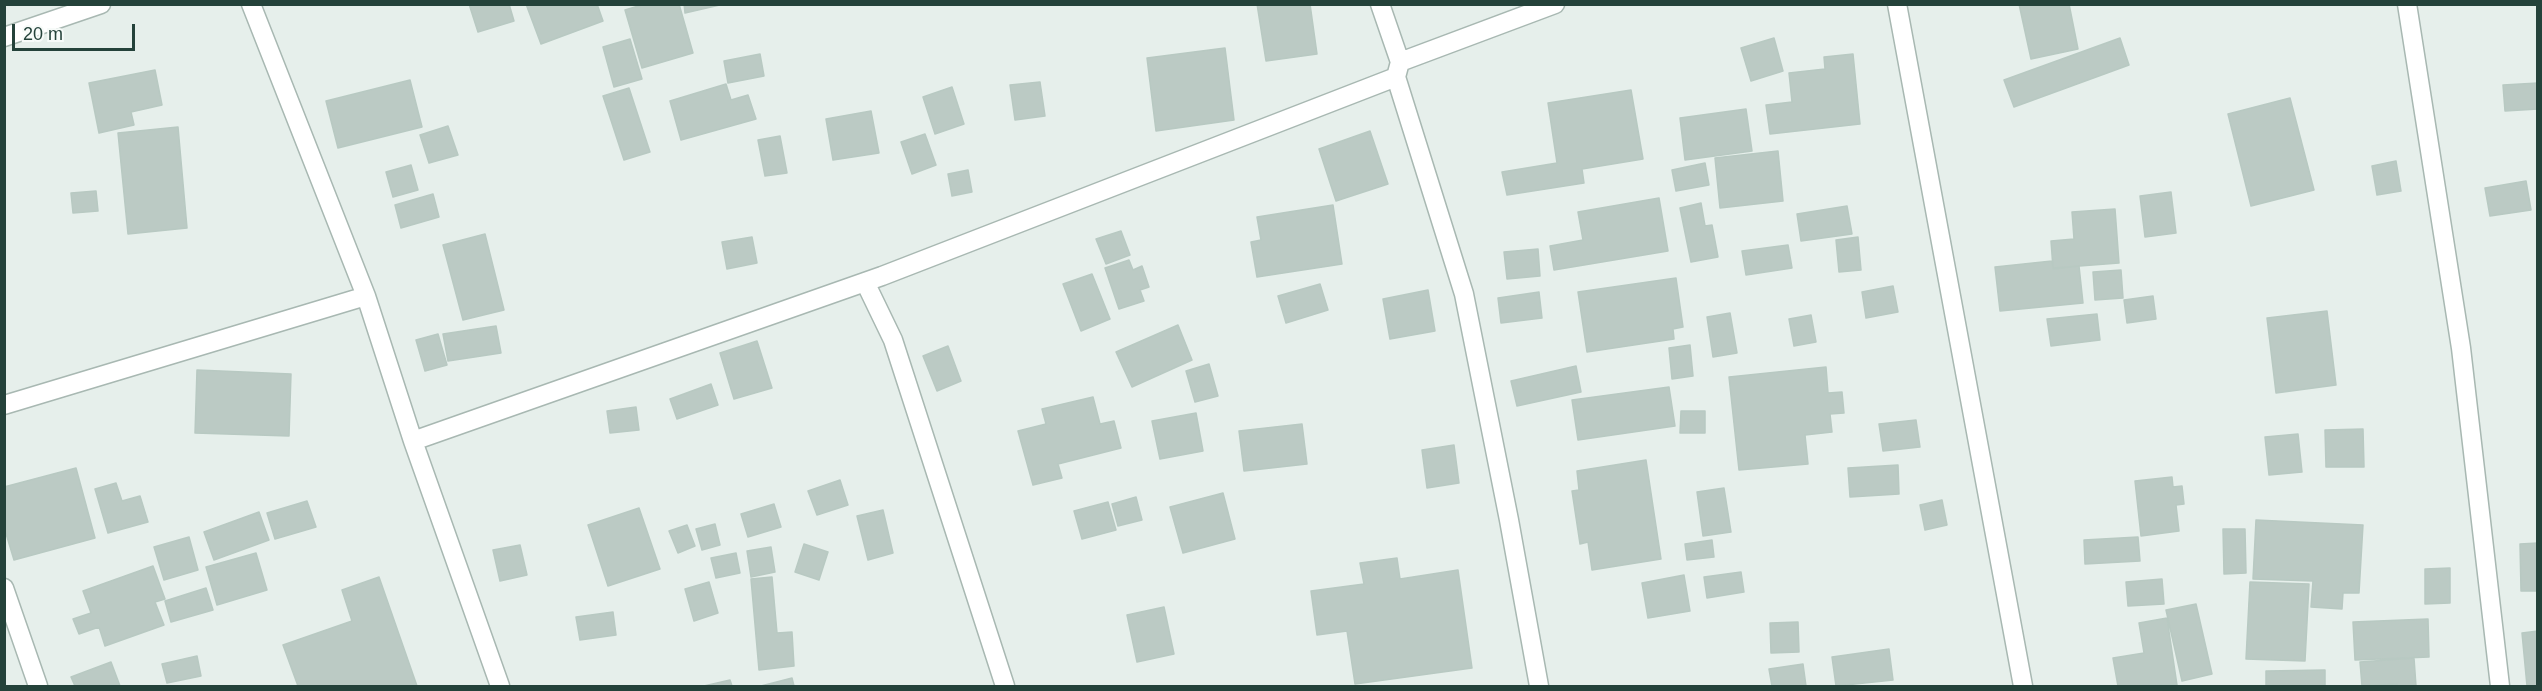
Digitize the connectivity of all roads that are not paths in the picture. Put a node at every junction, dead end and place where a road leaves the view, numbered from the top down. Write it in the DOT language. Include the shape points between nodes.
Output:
graph roads {
  1 [pos="101,4"];
  2 [pos="251,4"];
  3 [pos="1380,4"];
  4 [pos="1555,4"];
  5 [pos="1897,4"];
  6 [pos="2407,4"];
  7 [pos="4,37"];
  8 [pos="1398,69"];
  9 [pos="866,282"];
  10 [pos="366,296"];
  11 [pos="4,405"];
  12 [pos="413,441"];
  13 [pos="4,588"];
  14 [pos="38,687"];
  15 [pos="500,687"];
  16 [pos="1005,687"];
  17 [pos="1539,687"];
  18 [pos="2023,687"];
  19 [pos="2500,687"];
  1 -- 7 [label="street"];
  2 -- 10 [label="street"];
  3 -- 8 [label="street"];
  4 -- 8 [label="street"];
  5 -- 18 [label="street"];
  6 -- 19 [label="street" via="2461,348"];
  8 -- 9 [label="street"];
  8 -- 17 [label="street" via="1464,294"];
  9 -- 12 [label="street"];
  9 -- 16 [label="street" via="893,340"];
  10 -- 11 [label="street"];
  10 -- 12 [label="street"];
  12 -- 15 [label="street"];
  13 -- 14 [label="street"];
}
